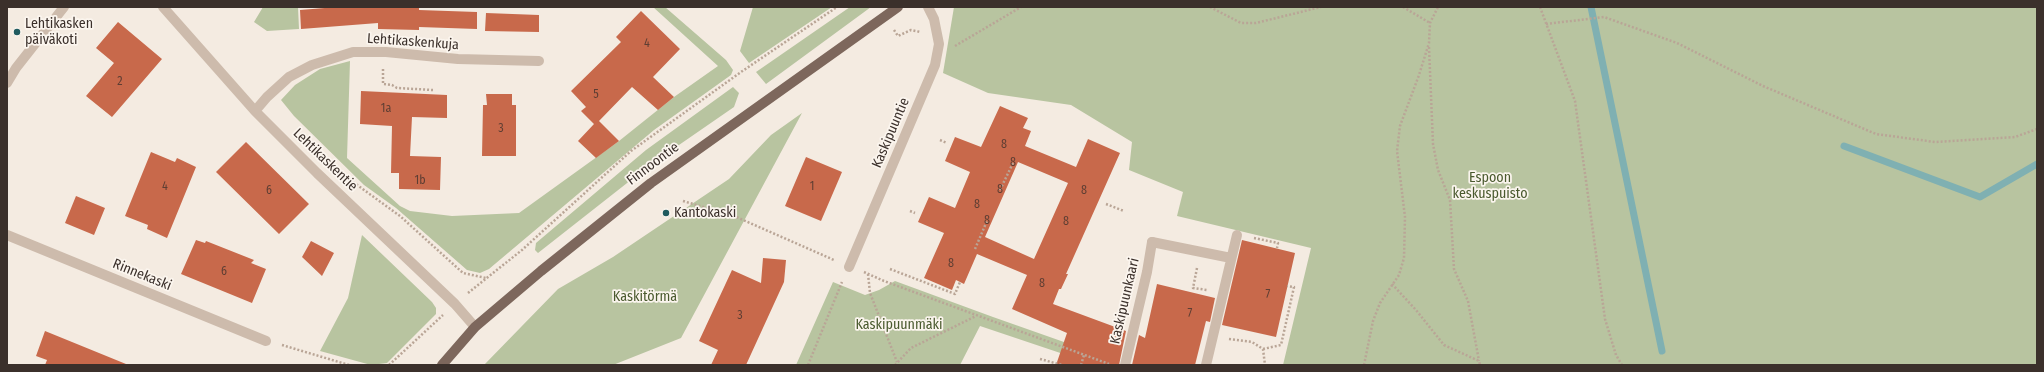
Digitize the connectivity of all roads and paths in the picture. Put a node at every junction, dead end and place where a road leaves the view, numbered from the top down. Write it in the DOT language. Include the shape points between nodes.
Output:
graph roads {
  1 [pos="64,7"];
  2 [pos="163,7"];
  3 [pos="837,7"];
  4 [pos="898,7"];
  5 [pos="928,7"];
  6 [pos="1021,7"];
  7 [pos="1210,7"];
  8 [pos="1321,7"];
  9 [pos="1403,7"];
  10 [pos="1438,7"];
  11 [pos="1540,7"];
  12 [pos="1430,23"];
  13 [pos="1546,24"];
  14 [pos="1429,43"];
  15 [pos="939,44"];
  16 [pos="384,52"];
  17 [pos="539,61"];
  18 [pos="7,83"];
  19 [pos="433,90"];
  20 [pos="255,111"];
  21 [pos="2037,129"];
  22 [pos="940,140"];
  23 [pos="947,143"];
  24 [pos="1013,162"];
  25 [pos="352,181"];
  26 [pos="1000,190"];
  27 [pos="683,201"];
  28 [pos="1106,204"];
  29 [pos="910,210"];
  30 [pos="1124,211"];
  31 [pos="916,213"];
  32 [pos="987,221"];
  33 [pos="7,235"];
  34 [pos="1237,235"];
  35 [pos="1278,248"];
  36 [pos="975,249"];
  37 [pos="1200,252"];
  38 [pos="1231,258"];
  39 [pos="849,267"];
  40 [pos="890,269"];
  41 [pos="868,273"];
  42 [pos="487,278"];
  43 [pos="960,282"];
  44 [pos="1392,284"];
  45 [pos="1287,286"];
  46 [pos="1224,294"];
  47 [pos="455,304"];
  48 [pos="976,316"];
  49 [pos="475,327"];
  50 [pos="1214,338"];
  51 [pos="266,341"];
  52 [pos="1263,349"];
  53 [pos="1084,355"];
  54 [pos="1040,359"];
  55 [pos="1479,361"];
  56 [pos="896,364"];
  57 [pos="349,365"];
  58 [pos="389,365"];
  59 [pos="442,365"];
  60 [pos="808,365"];
  61 [pos="1062,365"];
  62 [pos="1081,365"];
  63 [pos="1113,365"];
  64 [pos="1125,365"];
  65 [pos="1206,365"];
  66 [pos="1265,365"];
  67 [pos="1364,365"];
  68 [pos="1480,365"];
  69 [pos="1622,365"];
  1 -- 18 [label="street"];
  2 -- 20 [label="street, Lehtikaskentie"];
  3 -- 42 [label="path" via="631,151 522,250"];
  4 -- 49 [label="main road, Finnoontie" via="651,183"];
  5 -- 15 [label="street, Kaskipuuntie" via="934,19"];
  6 -- 15 [label="path" via="958,46 948,47"];
  7 -- 8 [label="path" via="1241,24 1256,23"];
  9 -- 12 [label="path"];
  10 -- 12 [label="path"];
  11 -- 13 [label="path"];
  12 -- 14 [label="path"];
  13 -- 21 [label="path" via="1604,17 1677,43 1763,86 1876,134 1935,142 2015,137"];
  13 -- 69 [label="path" via="1576,101 1606,318 1616,355"];
  14 -- 44 [label="path" via="1400,126 1397,151 1405,217 1404,258 1399,275"];
  14 -- 55 [label="path" via="1433,144 1438,170 1450,200 1454,270 1468,301"];
  15 -- 39 [label="street, Kaskipuuntie" via="935,65"];
  16 -- 17 [label="street, Lehtikaskenkuja" via="458,59"];
  16 -- 19 [label="path" via="383,84 392,84 397,88"];
  16 -- 20 [label="street, Lehtikaskenkuja" via="353,52 312,65 289,77 266,96"];
  20 -- 47 [label="street, Lehtikaskentie"];
  22 -- 23 [label="path"];
  24 -- 26 [label="path"];
  25 -- 42 [label="path" via="400,216 463,273"];
  27 -- 39 [label="path" via="734,216"];
  28 -- 30 [label="path"];
  29 -- 31 [label="path"];
  32 -- 36 [label="path"];
  33 -- 51 [label="street, Rinnekaski"];
  34 -- 35 [label="path" via="1278,243"];
  34 -- 38 [label="street"];
  37 -- 38 [label="street"];
  37 -- 46 [label="path" via="1193,288"];
  37 -- 64 [label="street, Kaskipuunkaari" via="1152,242"];
  38 -- 46 [label="street"];
  39 -- 41 [label="path"];
  39 -- 60 [label="path"];
  40 -- 43 [label="path" via="954,294"];
  41 -- 48 [label="path"];
  41 -- 56 [label="path" via="870,293"];
  42 -- 47 [label="path"];
  44 -- 55 [label="path" via="1444,345"];
  44 -- 67 [label="path" via="1373,321"];
  45 -- 52 [label="path" via="1294,287 1281,345"];
  46 -- 50 [label="street"];
  47 -- 49 [label="street, Lehtikaskentie"];
  47 -- 58 [label="path"];
  48 -- 53 [label="path"];
  48 -- 56 [label="path" via="911,348"];
  49 -- 59 [label="main road, Finnoontie"];
  50 -- 52 [label="path" via="1239,339 1252,342"];
  50 -- 65 [label="street"];
  51 -- 57 [label="path"];
  52 -- 66 [label="path"];
  53 -- 62 [label="path"];
  53 -- 63 [label="path"];
  54 -- 61 [label="path"];
  55 -- 68 [label="path"];
}
